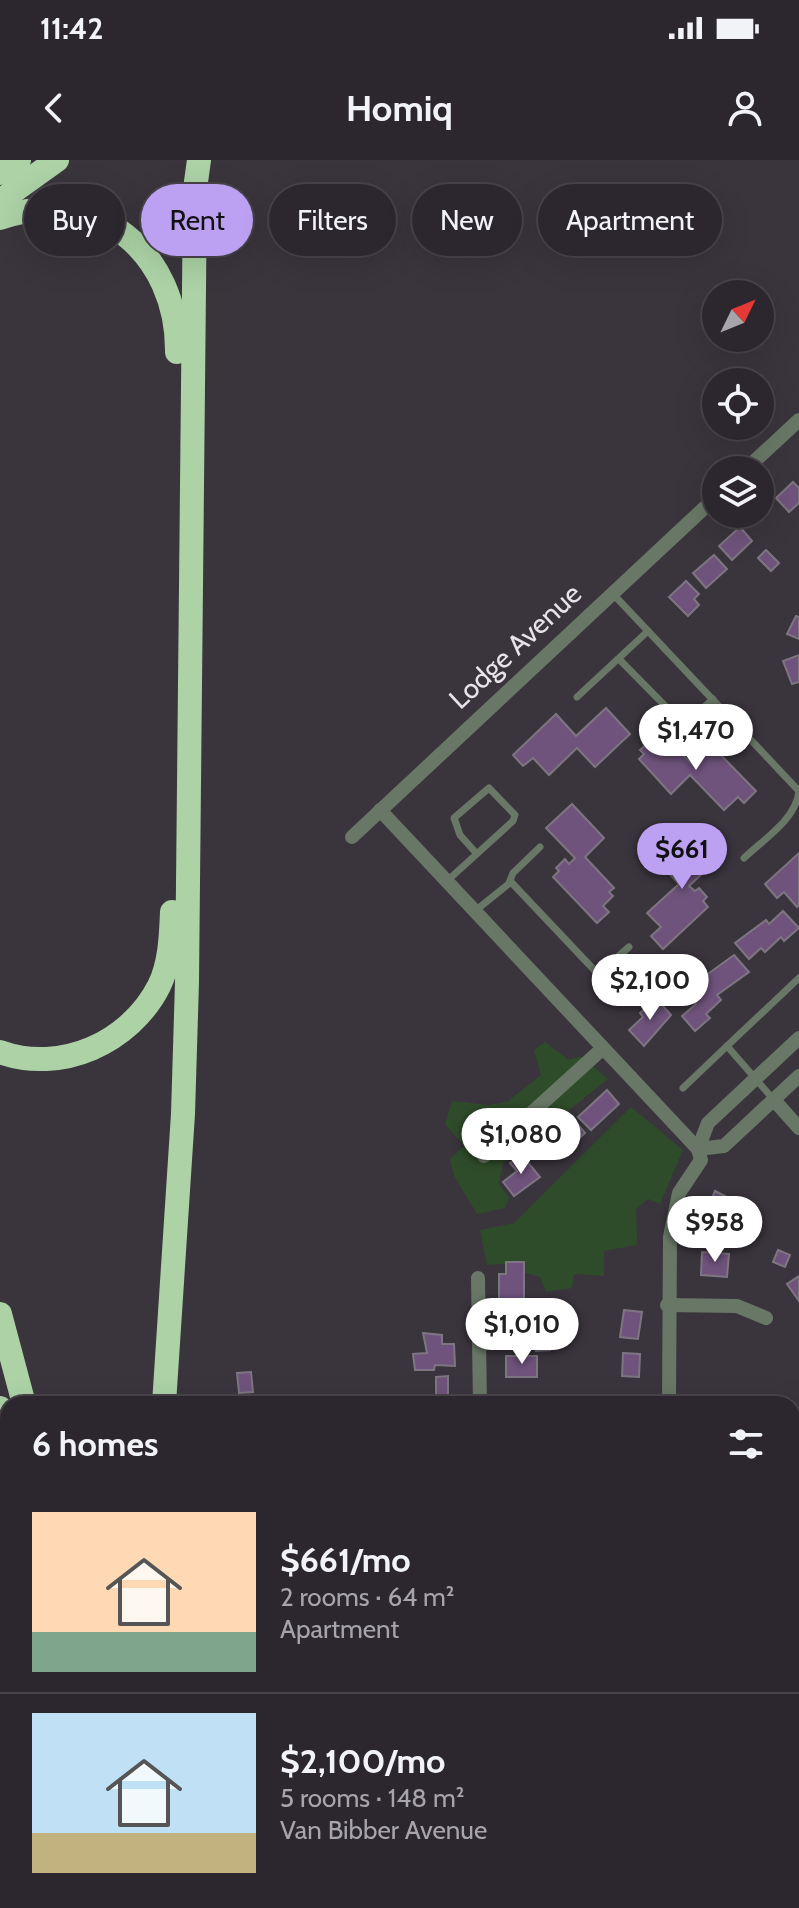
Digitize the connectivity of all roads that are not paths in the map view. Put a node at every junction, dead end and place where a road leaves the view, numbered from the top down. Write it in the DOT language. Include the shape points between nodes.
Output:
graph roads {
  1 [pos="19,160"];
  2 [pos="57,160"];
  3 [pos="199,160"];
  4 [pos="0,173"];
  5 [pos="0,201"];
  6 [pos="0,218"];
  7 [pos="799,420"];
  8 [pos="760,456"];
  9 [pos="702,510"];
  10 [pos="612,592"];
  11 [pos="648,631"];
  12 [pos="619,659"];
  13 [pos="577,697"];
  14 [pos="713,699"];
  15 [pos="799,792"];
  16 [pos="380,810"];
  17 [pos="352,837"];
  18 [pos="540,847"];
  19 [pos="477,854"];
  20 [pos="744,858"];
  21 [pos="447,881"];
  22 [pos="509,883"];
  23 [pos="475,911"];
  24 [pos="629,947"];
  25 [pos="799,978"];
  26 [pos="799,1038"];
  27 [pos="727,1046"];
  28 [pos="602,1049"];
  29 [pos="0,1052"];
  30 [pos="799,1076"];
  31 [pos="757,1077"];
  32 [pos="683,1088"];
  33 [pos="774,1100"];
  34 [pos="799,1128"];
  35 [pos="698,1149"];
  36 [pos="484,1156"];
  37 [pos="478,1278"];
  38 [pos="667,1305"];
  39 [pos="0,1314"];
  40 [pos="766,1318"];
  41 [pos="22,1396"];
  42 [pos="165,1396"];
  43 [pos="480,1396"];
  44 [pos="669,1396"];
  1 -- 4 [label="highway"];
  2 -- 5 [label="highway"];
  3 -- 42 [label="highway" via="187,982"];
  6 -- 29 [label="highway" via="36,209 60,210 113,226 157,269 174,306 178,334 169,956 143,1011 96,1047 37,1059"];
  7 -- 8 [label="street"];
  9 -- 10 [label="street, Lodge Avenue"];
  10 -- 11 [label="lane"];
  10 -- 16 [label="street, Lodge Avenue"];
  11 -- 12 [label="lane"];
  11 -- 14 [label="lane"];
  12 -- 13 [label="lane"];
  12 -- 14 [label="lane" via="678,719 692,718"];
  14 -- 15 [label="lane"];
  15 -- 20 [label="lane" via="788,817"];
  16 -- 17 [label="street, Lodge Avenue"];
  16 -- 21 [label="street"];
  18 -- 22 [label="lane"];
  19 -- 19 [label="lane" via="515,815 489,788 454,818 460,835"];
  19 -- 21 [label="lane"];
  21 -- 23 [label="street"];
  22 -- 23 [label="lane"];
  22 -- 24 [label="lane" via="598,974"];
  23 -- 28 [label="street"];
  25 -- 27 [label="lane"];
  26 -- 31 [label="street"];
  27 -- 31 [label="lane"];
  27 -- 32 [label="lane"];
  28 -- 35 [label="street"];
  28 -- 36 [label="street"];
  30 -- 33 [label="street"];
  31 -- 33 [label="lane"];
  31 -- 35 [label="street" via="708,1123"];
  33 -- 34 [label="street"];
  33 -- 35 [label="street" via="724,1146"];
  35 -- 38 [label="street" via="701,1160 675,1208"];
  37 -- 43 [label="street"];
  38 -- 40 [label="street" via="737,1306"];
  38 -- 44 [label="street"];
  39 -- 41 [label="highway"];
}
